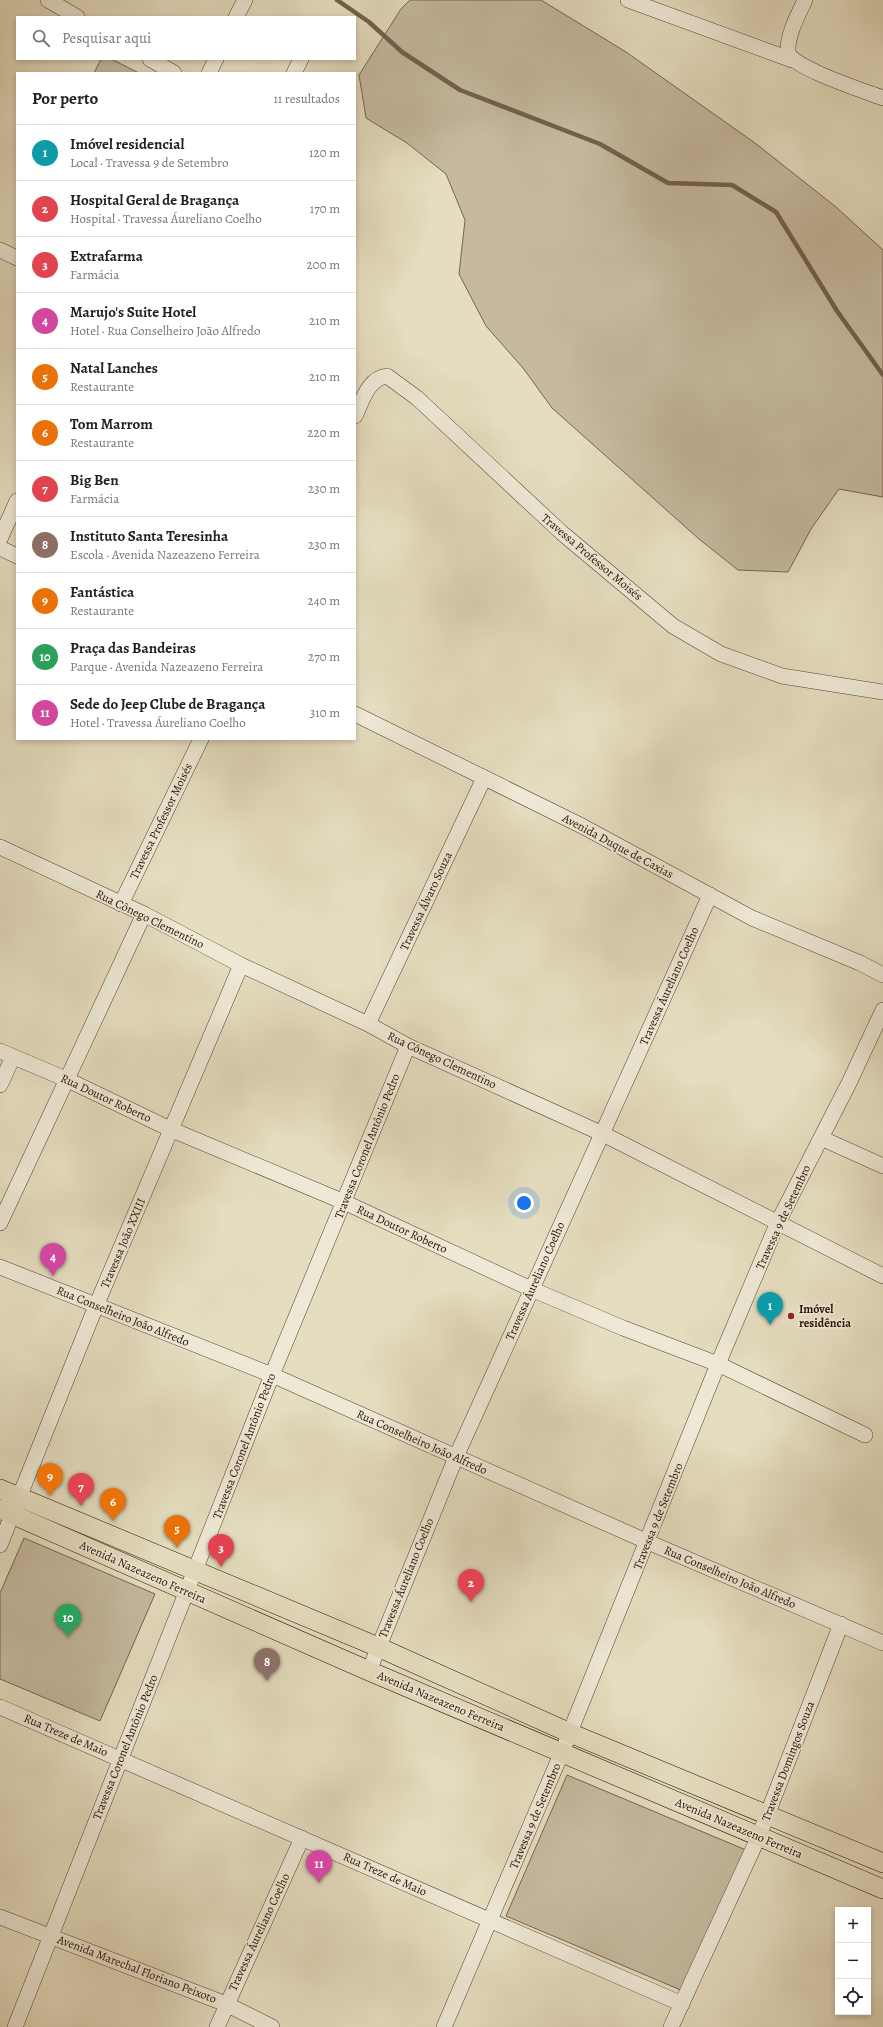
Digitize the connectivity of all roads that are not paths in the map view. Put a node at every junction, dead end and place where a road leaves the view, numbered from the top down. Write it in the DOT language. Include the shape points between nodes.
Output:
graph roads {
  1 [pos="48,0"];
  2 [pos="245,0"];
  3 [pos="628,0"];
  4 [pos="805,0"];
  5 [pos="76,16"];
  6 [pos="237,16"];
  7 [pos="152,60"];
  8 [pos="216,60"];
  9 [pos="300,60"];
  10 [pos="792,60"];
  11 [pos="172,72"];
  12 [pos="210,72"];
  13 [pos="294,72"];
  14 [pos="883,98"];
  15 [pos="0,250"];
  16 [pos="16,258"];
  17 [pos="356,414"];
  18 [pos="16,503"];
  19 [pos="0,540"];
  20 [pos="0,548"];
  21 [pos="16,556"];
  22 [pos="883,692"];
  23 [pos="356,714"];
  24 [pos="200,740"];
  25 [pos="484,778"];
  26 [pos="0,847"];
  27 [pos="710,895"];
  28 [pos="121,904"];
  29 [pos="144,914"];
  30 [pos="241,966"];
  31 [pos="883,975"];
  32 [pos="883,1010"];
  33 [pos="368,1024"];
  34 [pos="408,1046"];
  35 [pos="6,1054"];
  36 [pos="68,1080"];
  37 [pos="0,1085"];
  38 [pos="170,1129"];
  39 [pos="603,1134"];
  40 [pos="822,1138"];
  41 [pos="883,1166"];
  42 [pos="344,1202"];
  43 [pos="778,1222"];
  44 [pos="0,1224"];
  45 [pos="0,1267"];
  46 [pos="883,1276"];
  47 [pos="531,1289"];
  48 [pos="96,1306"];
  49 [pos="718,1364"];
  50 [pos="272,1375"];
  51 [pos="865,1435"];
  52 [pos="456,1457"];
  53 [pos="0,1489"];
  54 [pos="11,1507"];
  55 [pos="648,1542"];
  56 [pos="0,1545"];
  57 [pos="195,1571"];
  58 [pos="187,1592"];
  59 [pos="841,1624"];
  60 [pos="883,1643"];
  61 [pos="378,1647"];
  62 [pos="369,1671"];
  63 [pos="0,1707"];
  64 [pos="570,1733"];
  65 [pos="562,1752"];
  66 [pos="120,1758"];
  67 [pos="768,1814"];
  68 [pos="759,1836"];
  69 [pos="302,1838"];
  70 [pos="883,1863"];
  71 [pos="883,1889"];
  72 [pos="0,1917"];
  73 [pos="489,1920"];
  74 [pos="52,1936"];
  75 [pos="226,2004"];
  76 [pos="682,2004"];
  77 [pos="15,2027"];
  78 [pos="217,2027"];
  79 [pos="272,2027"];
  80 [pos="444,2027"];
  81 [pos="671,2027"];
  1 -- 5 [label="street"];
  2 -- 6 [label="street"];
  3 -- 10 [label="street"];
  4 -- 10 [label="street" via="789,43 788,54"];
  7 -- 11 [label="street"];
  8 -- 12 [label="street"];
  9 -- 13 [label="street"];
  10 -- 14 [label="street" via="809,70"];
  15 -- 16 [label="street"];
  17 -- 22 [label="street, Travessa Professor Moisés" via="370,386 381,376 387,376 422,403 562,533 673,626 721,654 782,676"];
  18 -- 19 [label="street"];
  20 -- 21 [label="street"];
  23 -- 25 [label="street, Avenida Duque de Caxias"];
  24 -- 28 [label="street, Travessa Professor Moisés"];
  25 -- 27 [label="street, Avenida Duque de Caxias" via="582,826"];
  25 -- 33 [label="street, Travessa Álvaro Souza"];
  26 -- 28 [label="street, Rua Cônego Clementino"];
  27 -- 31 [label="street, Avenida Duque de Caxias" via="752,918"];
  27 -- 39 [label="street, Travessa Áureliano Coelho"];
  28 -- 29 [label="street, Rua Cônego Clementino"];
  29 -- 30 [label="street, Rua Cônego Clementino"];
  29 -- 36 [label="street"];
  30 -- 33 [label="street, Rua Cônego Clementino"];
  30 -- 38 [label="street, Travessa João XXIII"];
  32 -- 40 [label="street, Travessa 9 de Setembro"];
  33 -- 34 [label="street, Rua Cônego Clementino"];
  34 -- 39 [label="street, Rua Cônego Clementino"];
  34 -- 42 [label="street, Travessa Coronel Antônio Pedro"];
  35 -- 36 [label="street, Rua Doutor Roberto"];
  35 -- 37 [label="street"];
  36 -- 38 [label="street, Rua Doutor Roberto"];
  36 -- 44 [label="street"];
  38 -- 42 [label="street, Rua Doutor Roberto"];
  38 -- 48 [label="street, Travessa João XXIII"];
  39 -- 43 [label="street, Rua Cônego Clementino"];
  39 -- 47 [label="street, Travessa Áureliano Coelho"];
  40 -- 41 [label="street"];
  40 -- 43 [label="street, Travessa 9 de Setembro"];
  42 -- 47 [label="street, Rua Doutor Roberto"];
  42 -- 50 [label="street, Travessa Coronel Antônio Pedro"];
  43 -- 46 [label="street, Rua Cônego Clementino"];
  43 -- 49 [label="street, Travessa 9 de Setembro"];
  45 -- 48 [label="street, Rua Conselheiro João Alfredo"];
  47 -- 49 [label="street, Rua Doutor Roberto"];
  47 -- 52 [label="street, Travessa Áureliano Coelho"];
  48 -- 50 [label="street, Rua Conselheiro João Alfredo"];
  48 -- 54 [label="street, Travessa João XXIII"];
  49 -- 51 [label="street, Rua Doutor Roberto"];
  49 -- 55 [label="street, Travessa 9 de Setembro"];
  50 -- 52 [label="street, Rua Conselheiro João Alfredo"];
  50 -- 57 [label="street, Travessa Coronel Antônio Pedro"];
  52 -- 55 [label="street, Rua Conselheiro João Alfredo"];
  52 -- 61 [label="street, Travessa Áureliano Coelho"];
  53 -- 54 [label="main road, Avenida Nazeazeno Ferreira"];
  54 -- 56 [label="street, Travessa João XXIII"];
  54 -- 57 [label="main road, Avenida Nazeazeno Ferreira"];
  54 -- 58 [label="main road, Avenida Nazeazeno Ferreira"];
  55 -- 59 [label="street, Rua Conselheiro João Alfredo"];
  55 -- 64 [label="street, Travessa 9 de Setembro"];
  57 -- 58 [label="street, Travessa Coronel Antônio Pedro"];
  57 -- 61 [label="main road, Avenida Nazeazeno Ferreira"];
  58 -- 62 [label="main road, Avenida Nazeazeno Ferreira"];
  58 -- 66 [label="street, Travessa Coronel Antônio Pedro"];
  59 -- 60 [label="street, Rua Conselheiro João Alfredo"];
  59 -- 67 [label="street, Travessa Domingos Souza"];
  61 -- 62 [label="street, Travessa Áureliano Coelho"];
  61 -- 64 [label="main road, Avenida Nazeazeno Ferreira"];
  62 -- 65 [label="main road, Avenida Nazeazeno Ferreira"];
  63 -- 66 [label="street, Rua Treze de Maio"];
  64 -- 65 [label="street, Travessa 9 de Setembro"];
  64 -- 67 [label="main road, Avenida Nazeazeno Ferreira"];
  65 -- 68 [label="main road, Avenida Nazeazeno Ferreira"];
  65 -- 73 [label="street, Travessa 9 de Setembro"];
  66 -- 69 [label="street, Rua Treze de Maio"];
  66 -- 74 [label="street, Travessa Coronel Antônio Pedro"];
  67 -- 68 [label="street, Travessa Domingos Souza"];
  67 -- 70 [label="main road, Avenida Nazeazeno Ferreira"];
  68 -- 71 [label="main road, Avenida Nazeazeno Ferreira"];
  68 -- 76 [label="street, Travessa Domingos Souza"];
  69 -- 73 [label="street, Rua Treze de Maio"];
  69 -- 75 [label="street, Travessa Áureliano Coelho"];
  72 -- 74 [label="street, Avenida Marechal Floriano Peixoto"];
  73 -- 76 [label="street, Rua Treze de Maio"];
  73 -- 80 [label="street, Travessa 9 de Setembro"];
  74 -- 75 [label="street, Avenida Marechal Floriano Peixoto"];
  74 -- 77 [label="street, Travessa Coronel Antônio Pedro"];
  75 -- 78 [label="street, Travessa Áureliano Coelho"];
  75 -- 79 [label="street, Avenida Marechal Floriano Peixoto"];
  76 -- 81 [label="street, Travessa Domingos Souza"];
}
